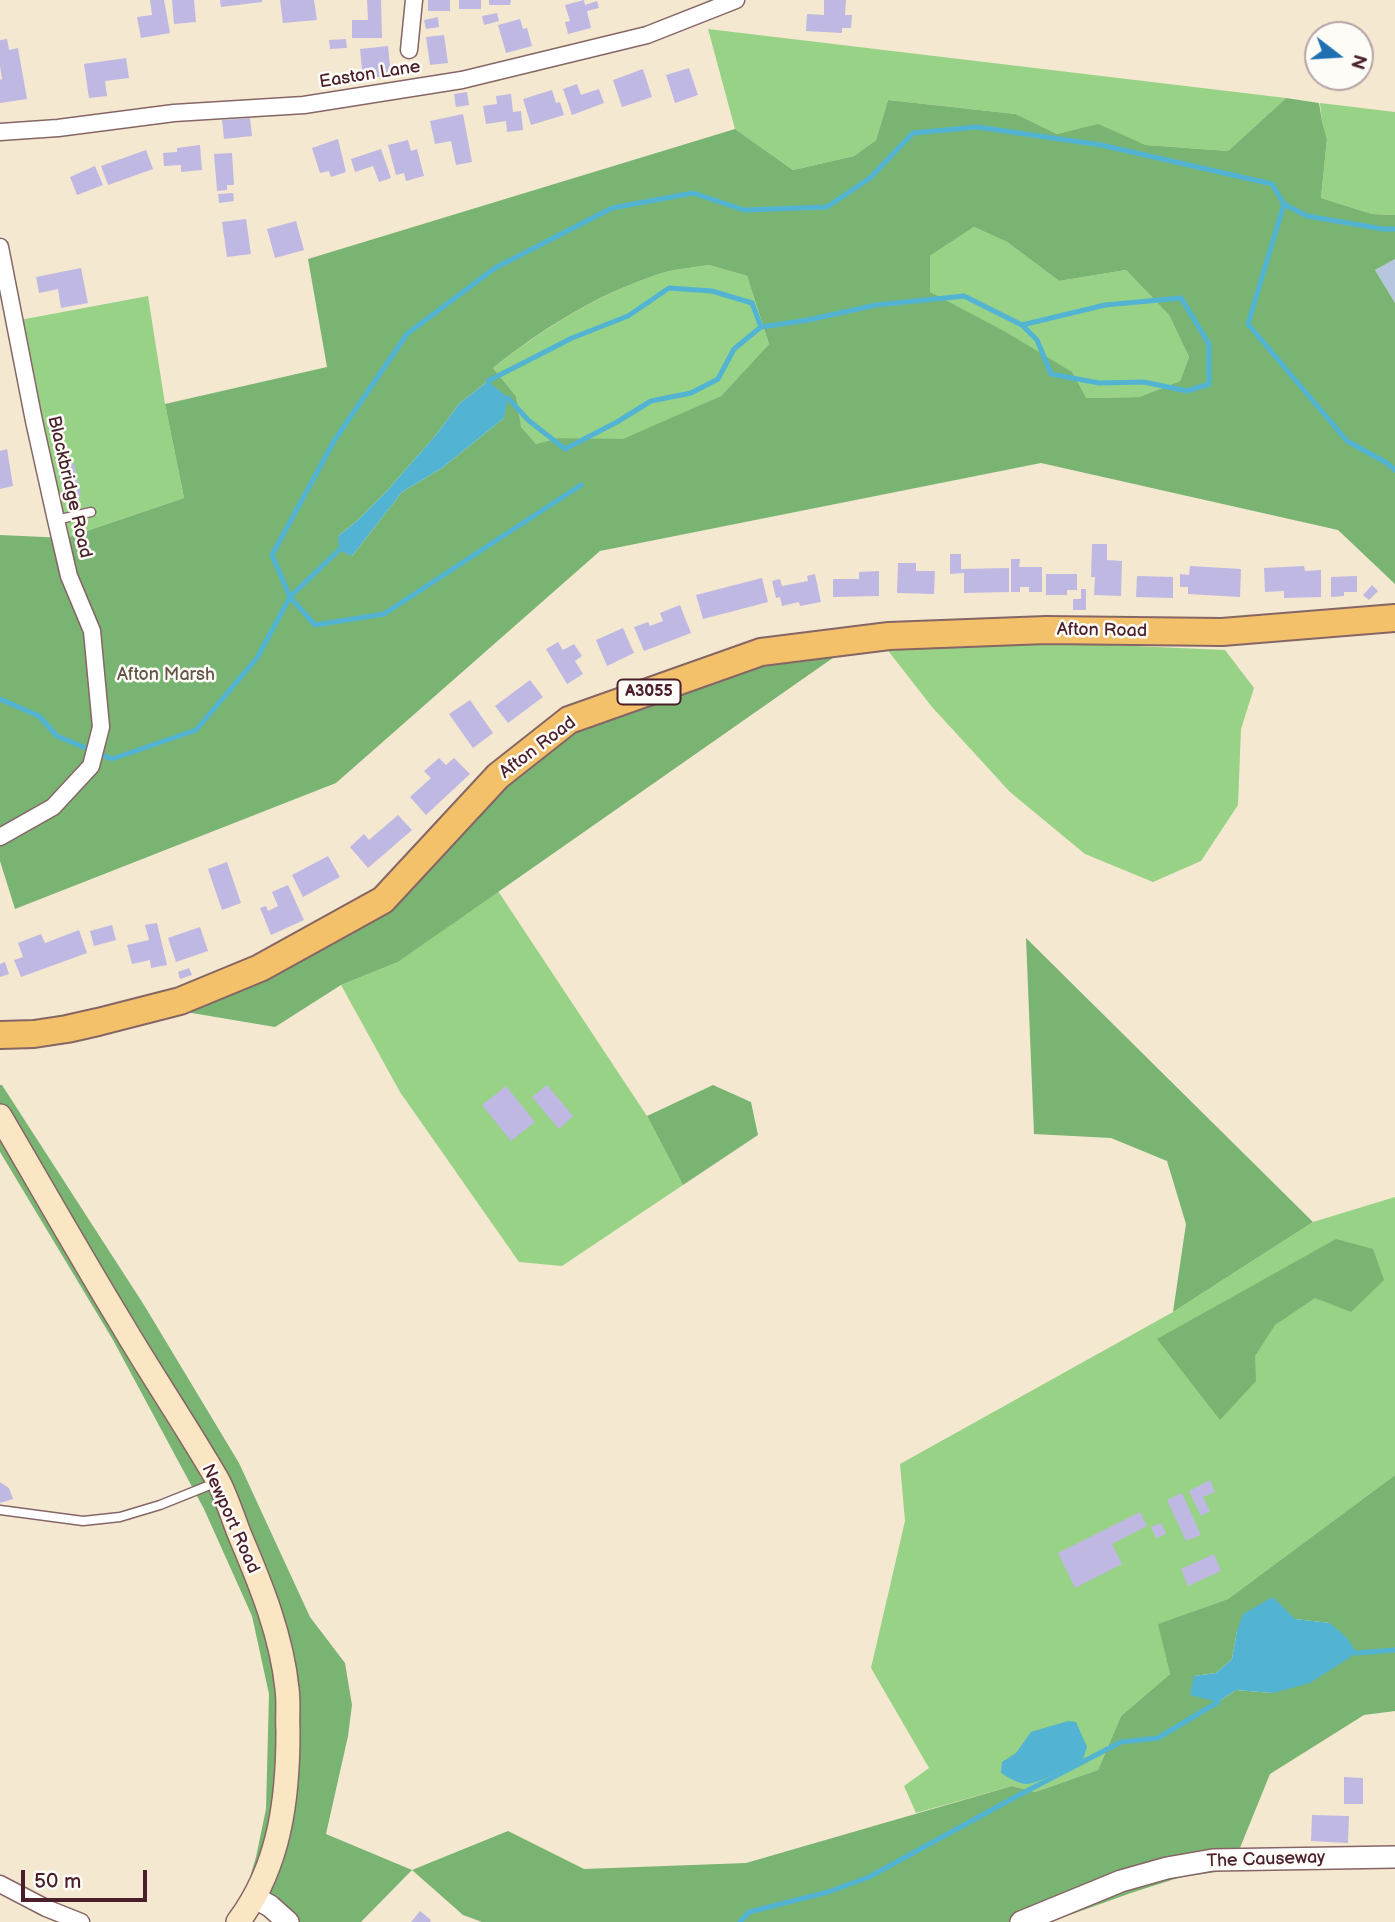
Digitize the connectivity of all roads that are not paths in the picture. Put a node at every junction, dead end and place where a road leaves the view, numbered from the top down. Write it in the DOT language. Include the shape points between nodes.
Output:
graph roads {
  1 [pos="414,0"];
  2 [pos="736,0"];
  3 [pos="409,50"];
  4 [pos="0,132"];
  5 [pos="0,247"];
  6 [pos="91,512"];
  7 [pos="56,520"];
  8 [pos="1395,618"];
  9 [pos="0,837"];
  10 [pos="0,1035"];
  11 [pos="0,1116"];
  12 [pos="218,1482"];
  13 [pos="0,1510"];
  14 [pos="1395,1857"];
  15 [pos="0,1884"];
  16 [pos="254,1897"];
  17 [pos="81,1922"];
  18 [pos="238,1922"];
  19 [pos="288,1922"];
  20 [pos="1021,1922"];
  1 -- 3 [label="street"];
  2 -- 4 [label="street, Easton Lane" via="648,35 462,80 304,105 174,113"];
  5 -- 7 [label="street, Blackbridge Road"];
  6 -- 7 [label="lane"];
  7 -- 9 [label="street, Blackbridge Road" via="69,576 92,631 100,734 91,766 53,807"];
  8 -- 10 [label="main road, Afton Road / A3055" via="1222,632 1046,630 889,636 761,652 569,720 498,776 383,901 260,968 180,1001 66,1029"];
  11 -- 12 [label="main road, Newport Road"];
  12 -- 13 [label="lane" via="120,1517 83,1521"];
  12 -- 16 [label="main road, Newport Road" via="268,1610 287,1690 283,1814 270,1863"];
  14 -- 20 [label="street, The Causeway" via="1213,1860 1122,1881"];
  15 -- 17 [label="street"];
  16 -- 18 [label="main road, Newport Road"];
  16 -- 19 [label="street"];
}
